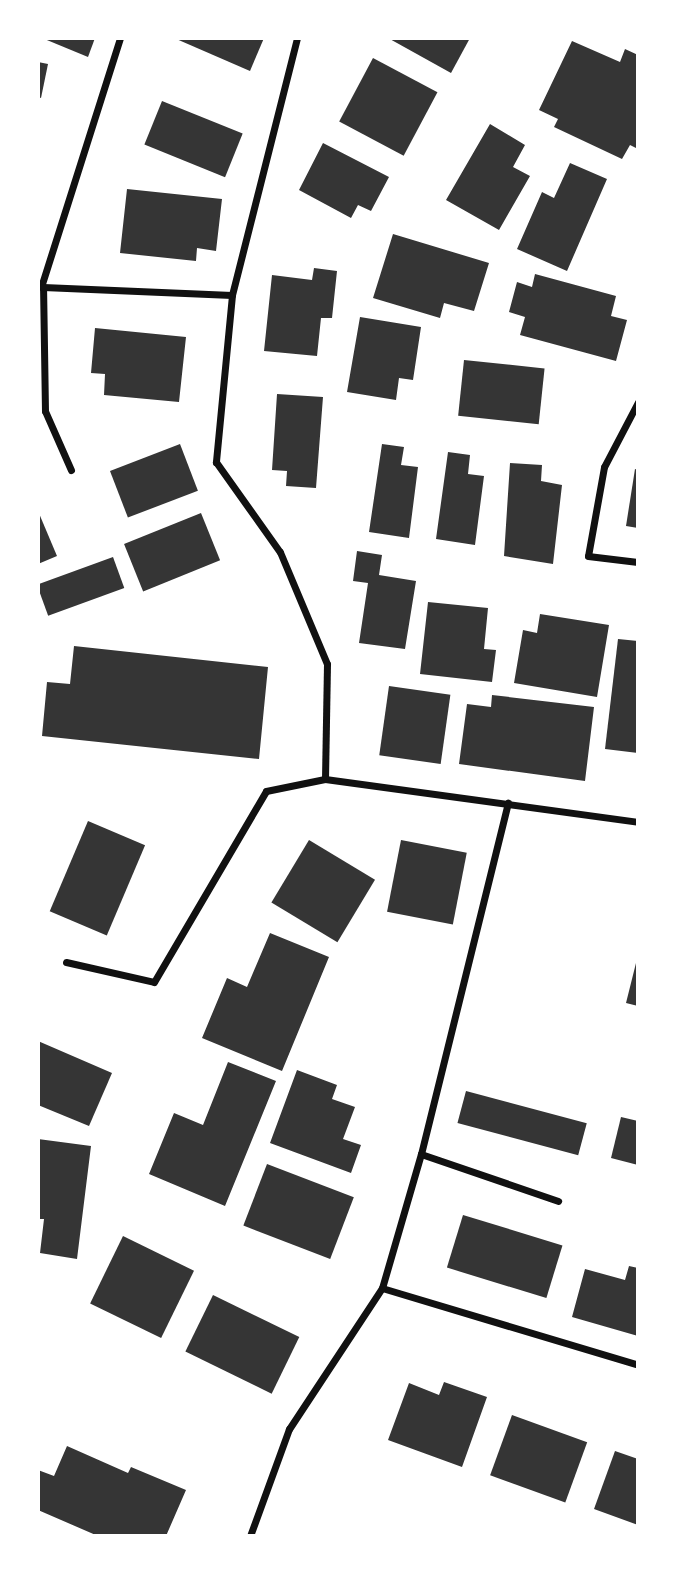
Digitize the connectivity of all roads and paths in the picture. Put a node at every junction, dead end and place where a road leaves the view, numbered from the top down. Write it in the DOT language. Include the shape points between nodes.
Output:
graph roads {
  1 [pos="120,38"];
  2 [pos="297,38"];
  3 [pos="41,287"];
  4 [pos="232,295"];
  5 [pos="638,402"];
  6 [pos="71,470"];
  7 [pos="638,562"];
  8 [pos="325,779"];
  9 [pos="508,803"];
  10 [pos="638,822"];
  11 [pos="66,962"];
  12 [pos="421,1154"];
  13 [pos="558,1201"];
  14 [pos="382,1288"];
  15 [pos="638,1365"];
  16 [pos="250,1535"];
  1 -- 3 [label="street" via="108,64"];
  2 -- 4 [label="street"];
  3 -- 4 [label="street"];
  3 -- 6 [label="street" via="45,411"];
  4 -- 8 [label="street" via="216,462 280,552 327,664"];
  5 -- 7 [label="street" via="604,467 588,556"];
  8 -- 9 [label="street"];
  8 -- 11 [label="street" via="266,791 154,982"];
  9 -- 10 [label="street"];
  9 -- 12 [label="street"];
  12 -- 13 [label="street"];
  12 -- 14 [label="street"];
  14 -- 15 [label="street"];
  14 -- 16 [label="street" via="289,1429"];
}
